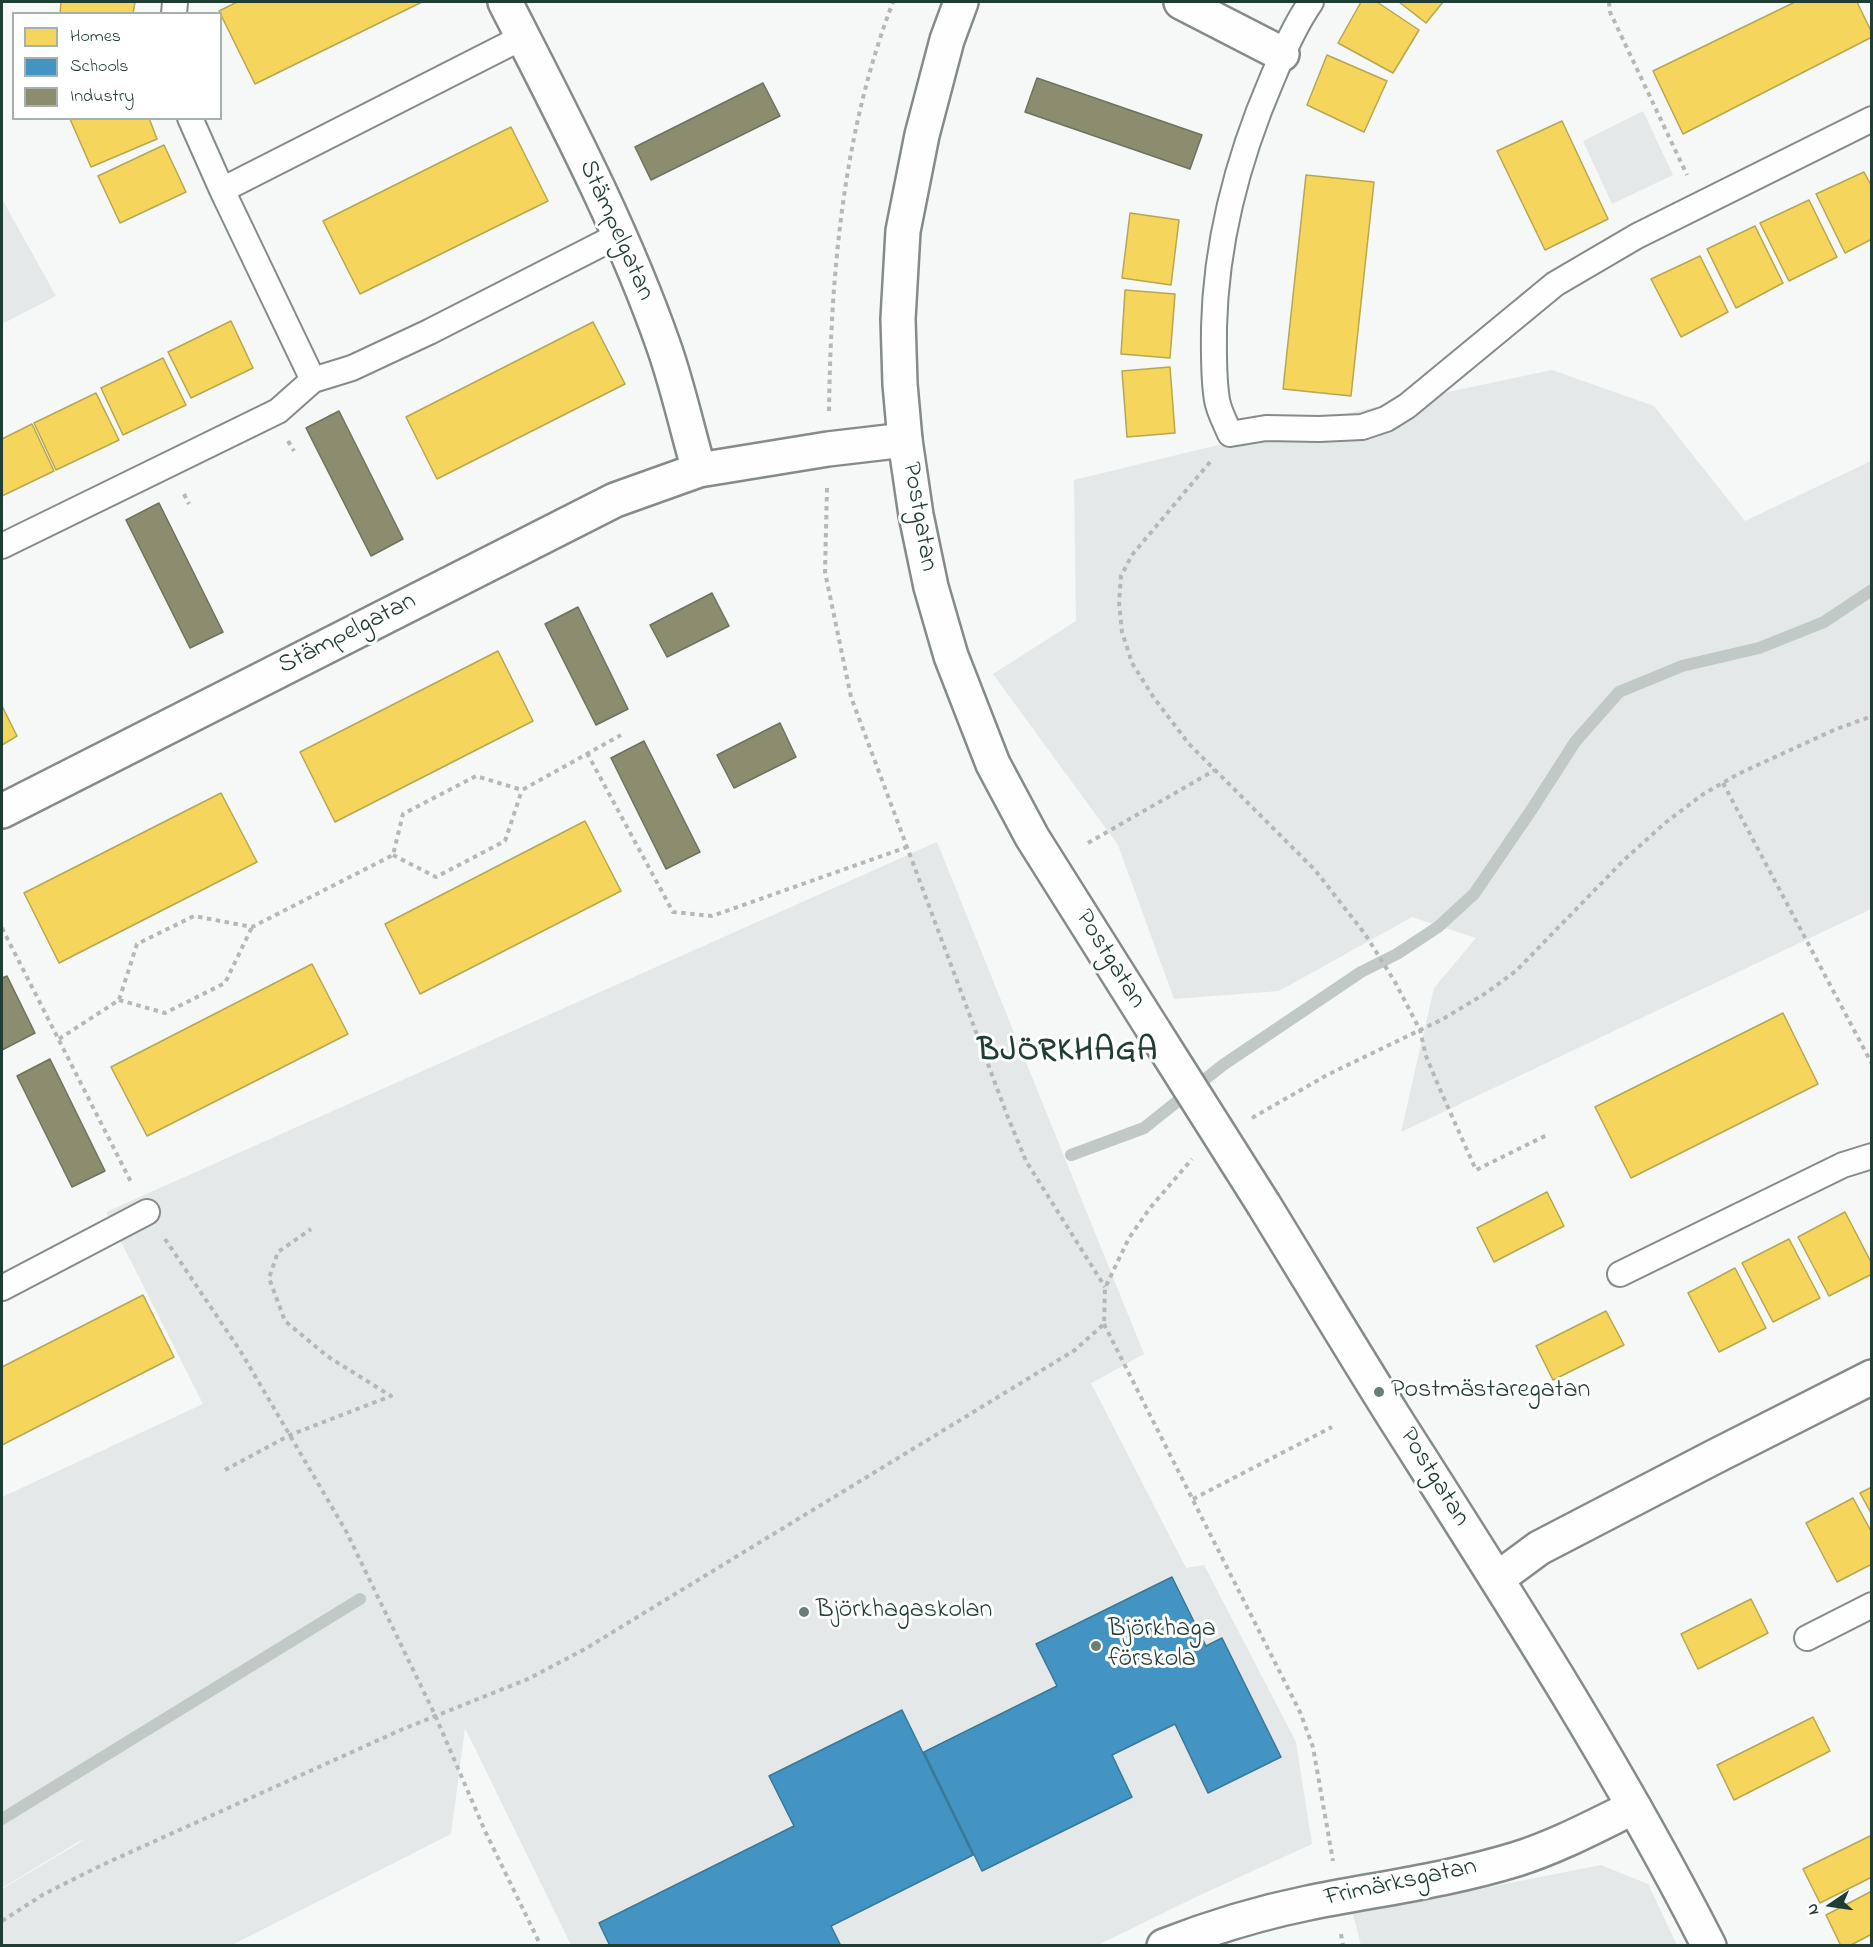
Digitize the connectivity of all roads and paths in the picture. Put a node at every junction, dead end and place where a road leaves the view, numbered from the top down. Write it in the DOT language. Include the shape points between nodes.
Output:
graph roads {
  1 [pos="506,2"];
  2 [pos="893,2"];
  3 [pos="961,2"];
  4 [pos="1181,2"];
  5 [pos="1311,2"];
  6 [pos="1609,2"];
  7 [pos="523,37"];
  8 [pos="1282,54"];
  9 [pos="1872,119"];
  10 [pos="191,120"];
  11 [pos="222,190"];
  12 [pos="1701,204"];
  13 [pos="619,234"];
  14 [pos="313,380"];
  15 [pos="828,416"];
  16 [pos="1230,434"];
  17 [pos="905,440"];
  18 [pos="699,470"];
  19 [pos="827,482"];
  20 [pos="2,546"];
  21 [pos="1872,716"];
  22 [pos="621,735"];
  23 [pos="586,753"];
  24 [pos="1215,770"];
  25 [pos="1723,783"];
  26 [pos="522,790"];
  27 [pos="2,811"];
  28 [pos="1088,843"];
  29 [pos="907,847"];
  30 [pos="393,855"];
  31 [pos="252,927"];
  32 [pos="2,928"];
  33 [pos="119,1000"];
  34 [pos="1420,1030"];
  35 [pos="59,1039"];
  36 [pos="1872,1064"];
  37 [pos="1251,1118"];
  38 [pos="1549,1134"];
  39 [pos="1197,1154"];
  40 [pos="1872,1156"];
  41 [pos="147,1212"];
  42 [pos="311,1229"];
  43 [pos="1620,1274"];
  44 [pos="2,1288"];
  45 [pos="1105,1288"];
  46 [pos="1104,1324"];
  47 [pos="1872,1377"];
  48 [pos="1332,1426"];
  49 [pos="290,1436"];
  50 [pos="225,1470"];
  51 [pos="1193,1500"];
  52 [pos="1497,1579"];
  53 [pos="1872,1605"];
  54 [pos="1807,1638"];
  55 [pos="435,1715"];
  56 [pos="1634,1807"];
  57 [pos="1336,1898"];
  58 [pos="2,1921"];
  59 [pos="541,1946"];
  60 [pos="1164,1946"];
  61 [pos="1342,1946"];
  62 [pos="1709,1946"];
  1 -- 7 [label="street, Stämpelgatan"];
  2 -- 15 [label="path" via="879,38 854,136 840,218 830,328"];
  3 -- 17 [label="street, Postgatan" via="922,135 903,231 898,319"];
  4 -- 8 [label="street"];
  5 -- 8 [label="lane"];
  6 -- 12 [label="path" via="1610,12"];
  7 -- 11 [label="lane"];
  7 -- 13 [label="street, Stämpelgatan"];
  8 -- 16 [label="lane" via="1243,154 1220,256 1214,356 1217,402"];
  9 -- 12 [label="lane"];
  10 -- 11 [label="lane"];
  11 -- 14 [label="lane"];
  12 -- 16 [label="lane" via="1555,284 1386,419 1362,427 1266,428"];
  13 -- 14 [label="lane" via="429,332 352,368"];
  13 -- 18 [label="street, Stämpelgatan" via="664,349"];
  14 -- 20 [label="lane" via="278,411"];
  16 -- 24 [label="path" via="1132,555 1121,576 1119,602 1122,632 1132,663 1189,744"];
  17 -- 18 [label="street, Stämpelgatan"];
  17 -- 52 [label="street, Postgatan, bridge" via="931,588 951,656 993,764 1032,837"];
  18 -- 27 [label="street, Stämpelgatan" via="615,500"];
  19 -- 29 [label="path" via="825,572 838,641 851,697"];
  21 -- 25 [label="path"];
  22 -- 23 [label="path"];
  23 -- 26 [label="path"];
  23 -- 29 [label="path" via="673,912 711,916"];
  24 -- 28 [label="path"];
  24 -- 34 [label="path" via="1315,870 1365,934"];
  25 -- 34 [label="path" via="1702,795 1623,861 1516,971 1486,993"];
  25 -- 36 [label="path"];
  26 -- 30 [label="path" via="476,776 403,814"];
  26 -- 30 [label="path" via="506,841 436,876"];
  29 -- 45 [label="path" via="1026,1161"];
  30 -- 31 [label="path"];
  31 -- 33 [label="path" via="225,982 165,1013"];
  31 -- 33 [label="path" via="194,916 137,944"];
  32 -- 35 [label="path"];
  33 -- 35 [label="path"];
  34 -- 37 [label="path" via="1327,1075"];
  34 -- 38 [label="path" via="1426,1056 1476,1170"];
  35 -- 41 [label="path"];
  39 -- 45 [label="path" via="1129,1238"];
  40 -- 43 [label="lane"];
  41 -- 44 [label="lane"];
  41 -- 49 [label="path" via="241,1352"];
  42 -- 49 [label="path" via="278,1252 269,1278 285,1320 327,1356 391,1396"];
  45 -- 46 [label="path"];
  46 -- 51 [label="path"];
  46 -- 55 [label="path" via="1075,1350 585,1649 528,1679"];
  47 -- 52 [label="street" via="1539,1548"];
  48 -- 51 [label="path"];
  49 -- 50 [label="path"];
  49 -- 55 [label="path" via="346,1531"];
  51 -- 57 [label="path" via="1304,1721 1332,1854"];
  52 -- 56 [label="street, Postgatan"];
  53 -- 54 [label="lane"];
  55 -- 58 [label="path" via="102,1865 44,1894"];
  55 -- 59 [label="path"];
  56 -- 57 [label="street, Frimärksgatan" via="1551,1848 1515,1860"];
  56 -- 62 [label="street, Postgatan"];
  57 -- 60 [label="street, Frimärksgatan" via="1237,1921"];
  57 -- 61 [label="path"];
}
